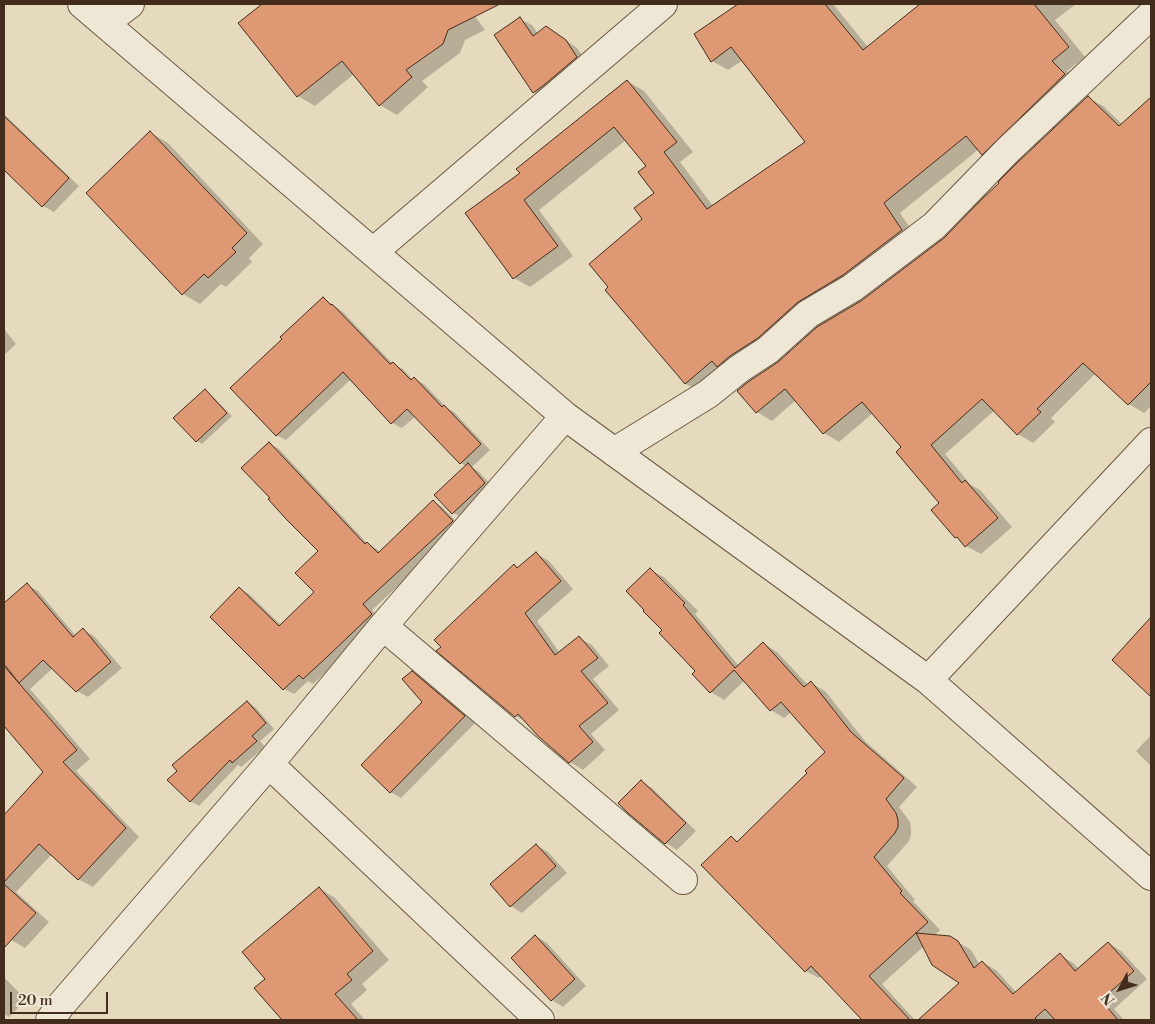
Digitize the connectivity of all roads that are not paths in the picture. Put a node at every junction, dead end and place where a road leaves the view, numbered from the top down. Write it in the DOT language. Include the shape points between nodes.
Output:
graph roads {
  1 [pos="82,4"];
  2 [pos="130,4"];
  3 [pos="663,4"];
  4 [pos="1151,16"];
  5 [pos="105,23"];
  6 [pos="373,252"];
  7 [pos="564,416"];
  8 [pos="1151,442"];
  9 [pos="614,452"];
  10 [pos="383,626"];
  11 [pos="928,680"];
  12 [pos="269,764"];
  13 [pos="1151,876"];
  14 [pos="683,880"];
  15 [pos="50,1020"];
  16 [pos="540,1020"];
  1 -- 5 [label="street"];
  2 -- 5 [label="street"];
  3 -- 6 [label="street"];
  4 -- 9 [label="street" via="1007,151 934,226 852,288 808,314 768,350 708,394"];
  5 -- 6 [label="street"];
  6 -- 7 [label="street"];
  7 -- 9 [label="street"];
  7 -- 10 [label="street"];
  8 -- 11 [label="street"];
  9 -- 11 [label="street"];
  10 -- 12 [label="street"];
  10 -- 14 [label="street"];
  11 -- 13 [label="street"];
  12 -- 15 [label="street"];
  12 -- 16 [label="street"];
}
